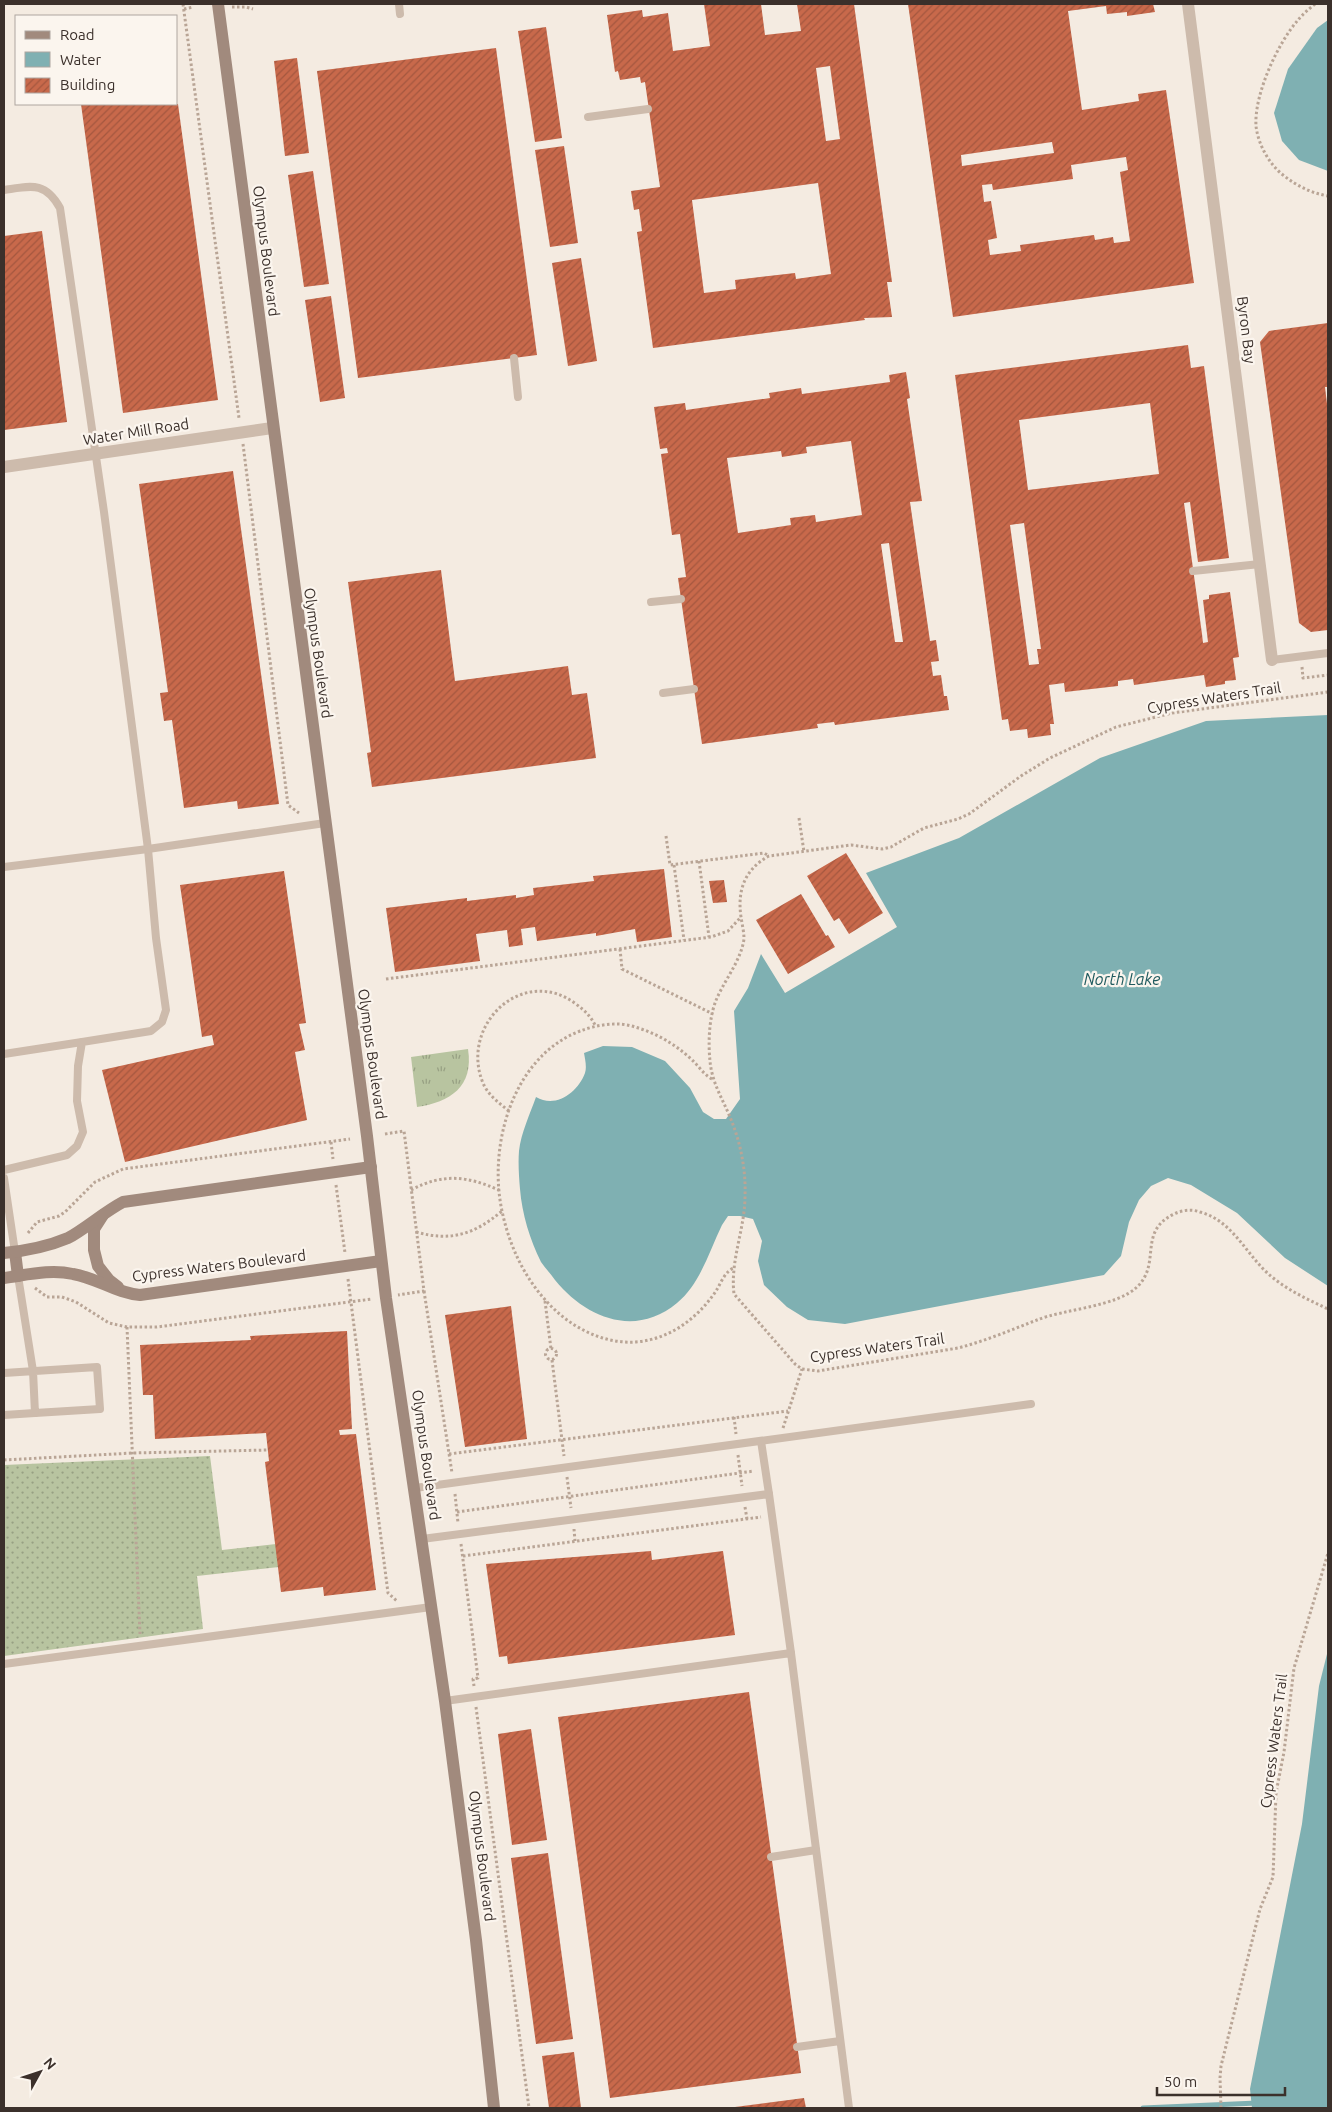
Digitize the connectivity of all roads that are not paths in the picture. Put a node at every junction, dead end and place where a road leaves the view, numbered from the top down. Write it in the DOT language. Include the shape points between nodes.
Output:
graph roads {
  1 [pos="218,4"];
  2 [pos="398,4"];
  3 [pos="1188,4"];
  4 [pos="400,14"];
  5 [pos="648,109"];
  6 [pos="588,117"];
  7 [pos="4,190"];
  8 [pos="514,358"];
  9 [pos="518,397"];
  10 [pos="272,428"];
  11 [pos="94,455"];
  12 [pos="4,467"];
  13 [pos="1260,564"];
  14 [pos="1193,571"];
  15 [pos="681,599"];
  16 [pos="651,602"];
  17 [pos="1328,653"];
  18 [pos="1272,660"];
  19 [pos="694,689"];
  20 [pos="662,693"];
  21 [pos="325,823"];
  22 [pos="148,849"];
  23 [pos="4,867"];
  24 [pos="82,1042"];
  25 [pos="4,1054"];
  26 [pos="370,1167"];
  27 [pos="4,1170"];
  28 [pos="4,1178"];
  29 [pos="105,1211"];
  30 [pos="9,1252"];
  31 [pos="382,1261"];
  32 [pos="18,1276"];
  33 [pos="4,1278"];
  34 [pos="127,1294"];
  35 [pos="33,1371"];
  36 [pos="4,1373"];
  37 [pos="1031,1404"];
  38 [pos="35,1413"];
  39 [pos="4,1415"];
  40 [pos="761,1441"];
  41 [pos="415,1488"];
  42 [pos="769,1494"];
  43 [pos="422,1539"];
  44 [pos="431,1607"];
  45 [pos="791,1653"];
  46 [pos="4,1664"];
  47 [pos="445,1701"];
  48 [pos="816,1850"];
  49 [pos="772,1857"];
  50 [pos="840,2042"];
  51 [pos="797,2047"];
  52 [pos="494,2108"];
  53 [pos="849,2108"];
  1 -- 10 [label="street, Olympus Boulevard"];
  2 -- 4 [label="lane"];
  3 -- 13 [label="street, Byron Bay"];
  5 -- 6 [label="lane"];
  7 -- 11 [label="lane" via="32,186 45,189 60,208"];
  8 -- 9 [label="lane"];
  10 -- 11 [label="street, Water Mill Road"];
  10 -- 21 [label="street, Olympus Boulevard"];
  11 -- 12 [label="street, Water Mill Road"];
  11 -- 22 [label="lane"];
  13 -- 14 [label="lane"];
  13 -- 18 [label="street, Byron Bay"];
  15 -- 16 [label="lane"];
  17 -- 18 [label="lane"];
  19 -- 20 [label="lane"];
  21 -- 22 [label="lane"];
  21 -- 26 [label="street, Olympus Boulevard"];
  22 -- 23 [label="lane"];
  22 -- 24 [label="lane" via="166,1010 162,1022 151,1031"];
  24 -- 25 [label="lane"];
  24 -- 27 [label="lane" via="77,1101 83,1132 77,1146 67,1155"];
  26 -- 29 [label="street" via="123,1202"];
  26 -- 31 [label="street, Olympus Boulevard"];
  28 -- 30 [label="lane"];
  29 -- 30 [label="street" via="68,1238"];
  29 -- 34 [label="street" via="94,1229 98,1266"];
  30 -- 32 [label="street"];
  31 -- 34 [label="street, Cypress Waters Boulevard" via="140,1295"];
  31 -- 41 [label="street, Olympus Boulevard"];
  32 -- 33 [label="street, Cypress Waters Boulevard"];
  32 -- 34 [label="street, Cypress Waters Boulevard" via="48,1271 75,1274"];
  32 -- 35 [label="lane"];
  35 -- 36 [label="lane"];
  35 -- 38 [label="lane"];
  35 -- 38 [label="lane" via="97,1367 100,1400 100,1409"];
  37 -- 40 [label="lane"];
  38 -- 39 [label="lane"];
  40 -- 41 [label="lane"];
  40 -- 42 [label="lane"];
  41 -- 43 [label="street, Olympus Boulevard"];
  42 -- 43 [label="lane"];
  42 -- 45 [label="lane"];
  43 -- 44 [label="street, Olympus Boulevard"];
  44 -- 46 [label="lane"];
  44 -- 47 [label="street, Olympus Boulevard"];
  45 -- 47 [label="lane"];
  45 -- 48 [label="lane"];
  47 -- 52 [label="street, Olympus Boulevard"];
  48 -- 49 [label="lane"];
  48 -- 50 [label="lane"];
  50 -- 51 [label="lane"];
  50 -- 53 [label="lane"];
}
